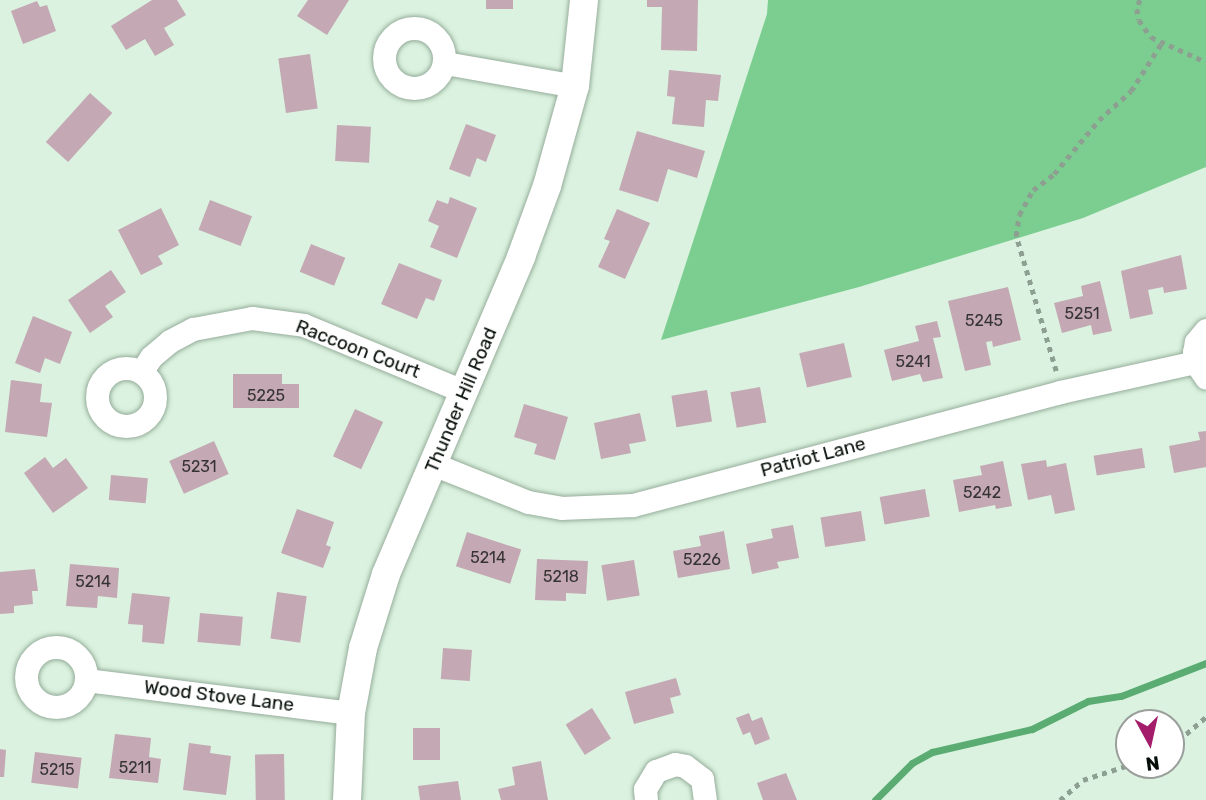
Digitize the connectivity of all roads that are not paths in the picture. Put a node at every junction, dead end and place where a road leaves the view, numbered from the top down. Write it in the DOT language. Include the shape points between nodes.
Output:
graph roads {
  1 [pos="584,0"];
  2 [pos="444,63"];
  3 [pos="575,86"];
  4 [pos="1206,330"];
  5 [pos="1201,370"];
  6 [pos="141,372"];
  7 [pos="465,392"];
  8 [pos="433,464"];
  9 [pos="86,680"];
  10 [pos="351,713"];
  11 [pos="347,800"];
  12 [pos="646,800"];
  13 [pos="705,800"];
  1 -- 3 [label="street, Thunder Hill Road"];
  2 -- 3 [label="street"];
  3 -- 7 [label="street, Thunder Hill Road" via="542,198"];
  4 -- 5 [label="street, Patriot Lane" via="1196,342"];
  5 -- 8 [label="street, Patriot Lane" via="1060,392 633,505 572,509 528,502"];
  6 -- 7 [label="street, Raccoon Court" via="170,341 193,329 253,318 304,325"];
  7 -- 8 [label="street, Thunder Hill Road"];
  8 -- 10 [label="street, Thunder Hill Road" via="386,574 363,648"];
  9 -- 10 [label="street, Wood Stove Lane"];
  10 -- 11 [label="street, Thunder Hill Road"];
  12 -- 13 [label="street" via="645,789 656,771 675,764 702,779"];
}
